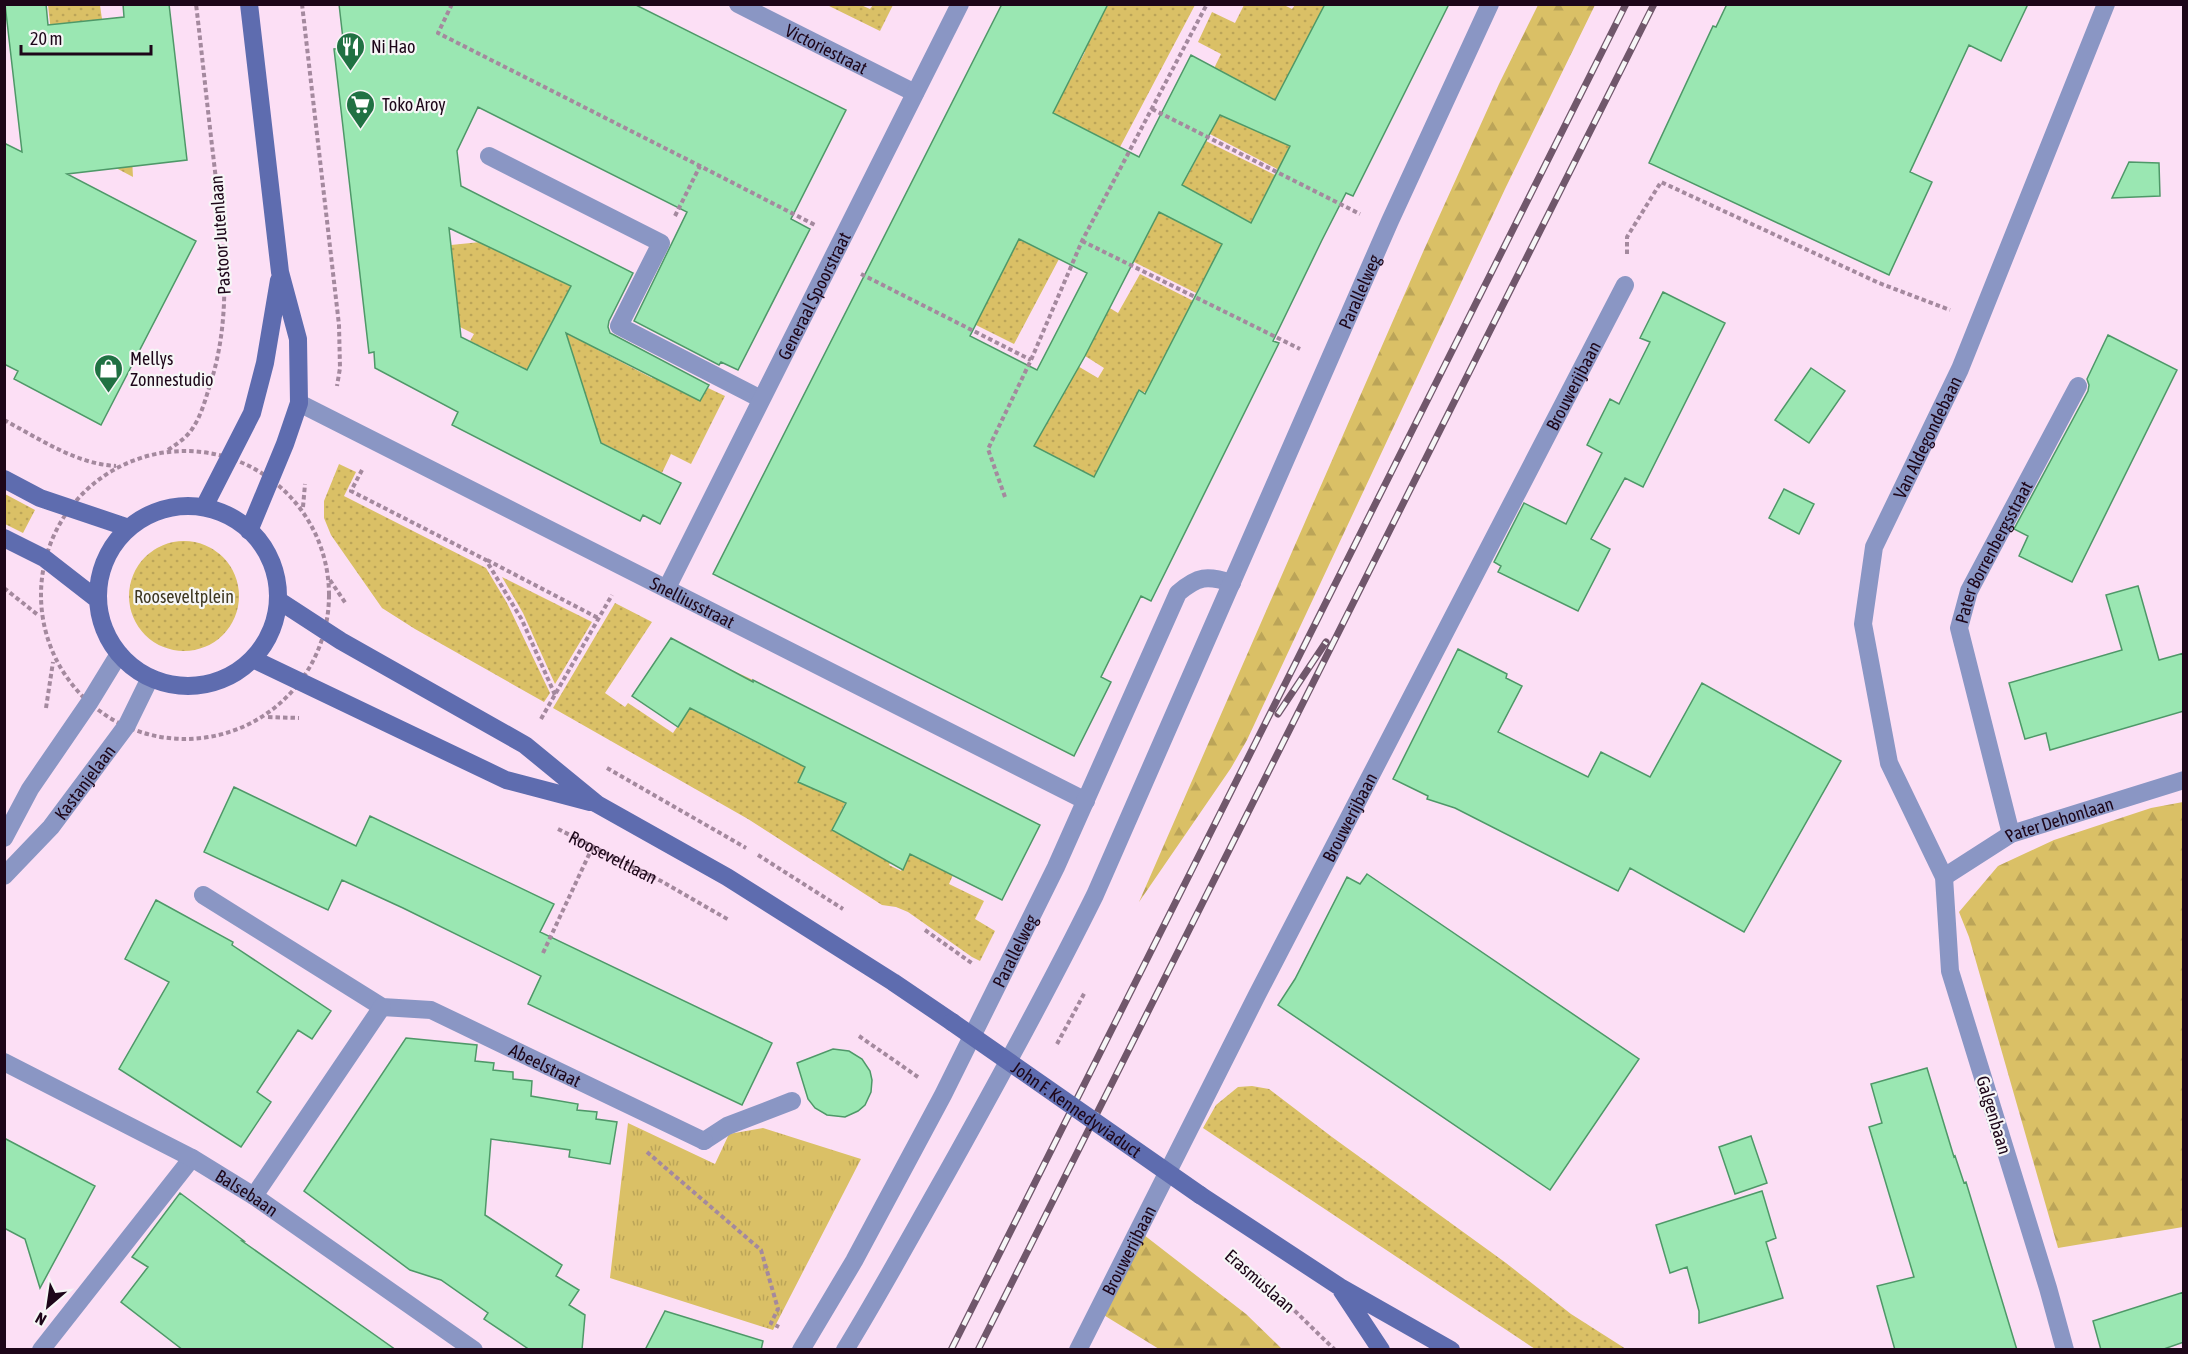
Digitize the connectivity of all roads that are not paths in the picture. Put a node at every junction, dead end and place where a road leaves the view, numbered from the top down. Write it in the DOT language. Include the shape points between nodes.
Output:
graph roads {
  1 [pos="249,4"];
  2 [pos="738,4"];
  3 [pos="960,4"];
  4 [pos="1490,4"];
  5 [pos="2106,4"];
  6 [pos="915,93"];
  7 [pos="489,156"];
  8 [pos="280,272"];
  9 [pos="1625,285"];
  10 [pos="2078,386"];
  11 [pos="761,399"];
  12 [pos="299,403"];
  13 [pos="4,479"];
  14 [pos="204,507"];
  15 [pos="129,528"];
  16 [pos="249,531"];
  17 [pos="4,538"];
  18 [pos="1232,583"];
  19 [pos="667,588"];
  20 [pos="98,600"];
  21 [pos="278,600"];
  22 [pos="119,654"];
  23 [pos="253,659"];
  24 [pos="150,678"];
  25 [pos="2184,780"];
  26 [pos="1086,801"];
  27 [pos="597,804"];
  28 [pos="2011,834"];
  29 [pos="4,838"];
  30 [pos="4,876"];
  31 [pos="1944,877"];
  32 [pos="203,895"];
  33 [pos="382,1007"];
  34 [pos="952,1023"];
  35 [pos="4,1062"];
  36 [pos="792,1101"];
  37 [pos="192,1158"];
  38 [pos="254,1196"];
  39 [pos="1200,1196"];
  40 [pos="1340,1287"];
  41 [pos="803,1346"];
  42 [pos="41,1350"];
  43 [pos="474,1350"];
  44 [pos="845,1350"];
  45 [pos="1078,1350"];
  46 [pos="1381,1350"];
  47 [pos="1451,1350"];
  48 [pos="2065,1350"];
  1 -- 8 [label="main road"];
  2 -- 6 [label="street, Victoriestraat"];
  3 -- 6 [label="street, Generaal Spoorstraat"];
  4 -- 18 [label="street, Parallelweg"];
  5 -- 31 [label="street, Van Aldegondebaan" via="1960,369 1874,547 1863,624 1889,763"];
  6 -- 11 [label="street, Generaal Spoorstraat"];
  7 -- 11 [label="street" via="661,243 619,326"];
  8 -- 12 [label="main road" via="298,339"];
  8 -- 14 [label="main road" via="252,413"];
  9 -- 45 [label="street, Brouwerijbaan"];
  10 -- 28 [label="street, Pater Borrenbergsstraat" via="1969,591 1959,628"];
  11 -- 19 [label="street, Generaal Spoorstraat"];
  12 -- 16 [label="main road"];
  12 -- 19 [label="street, Snelliusstraat"];
  13 -- 15 [label="main road" via="40,498"];
  14 -- 15 [label="main road" via="177,507 151,513"];
  14 -- 16 [label="main road" via="229,516"];
  15 -- 20 [label="main road" via="111,548 100,573"];
  16 -- 21 [label="main road" via="271,563"];
  17 -- 20 [label="main road" via="44,558"];
  18 -- 26 [label="street, Parallelweg" via="1207,577 1192,581 1178,593"];
  18 -- 44 [label="street, Parallelweg" via="1072,942"];
  19 -- 26 [label="street, Snelliusstraat"];
  20 -- 22 [label="main road" via="100,619"];
  21 -- 23 [label="main road" via="270,632"];
  21 -- 27 [label="main road, Rooseveltlaan" via="525,745"];
  22 -- 24 [label="main road"];
  22 -- 29 [label="street, Kastanjelaan" via="30,789"];
  23 -- 24 [label="main road" via="235,672 194,686"];
  23 -- 27 [label="main road, Rooseveltlaan" via="506,780"];
  24 -- 30 [label="street, Kastanjelaan" via="127,725 51,827"];
  25 -- 28 [label="street, Pater Dehonlaan"];
  26 -- 41 [label="street, Parallelweg" via="943,1095 854,1261"];
  27 -- 34 [label="main road, Rooseveltlaan" via="727,877"];
  28 -- 31 [label="street, Pater Dehonlaan"];
  31 -- 48 [label="street, Galgenbaan" via="1950,971"];
  32 -- 33 [label="street, Abeelstraat"];
  33 -- 36 [label="street, Abeelstraat" via="431,1010 704,1141 727,1126"];
  33 -- 38 [label="street"];
  34 -- 39 [label="main road, John F. Kennedyviaduct, bridge"];
  35 -- 37 [label="street, Balsebaan"];
  37 -- 38 [label="street, Balsebaan"];
  37 -- 42 [label="street"];
  38 -- 43 [label="street, Balsebaan"];
  39 -- 40 [label="main road, Erasmuslaan"];
  40 -- 46 [label="main road, Erasmuslaan"];
  40 -- 47 [label="main road, Erasmuslaan"];
}
